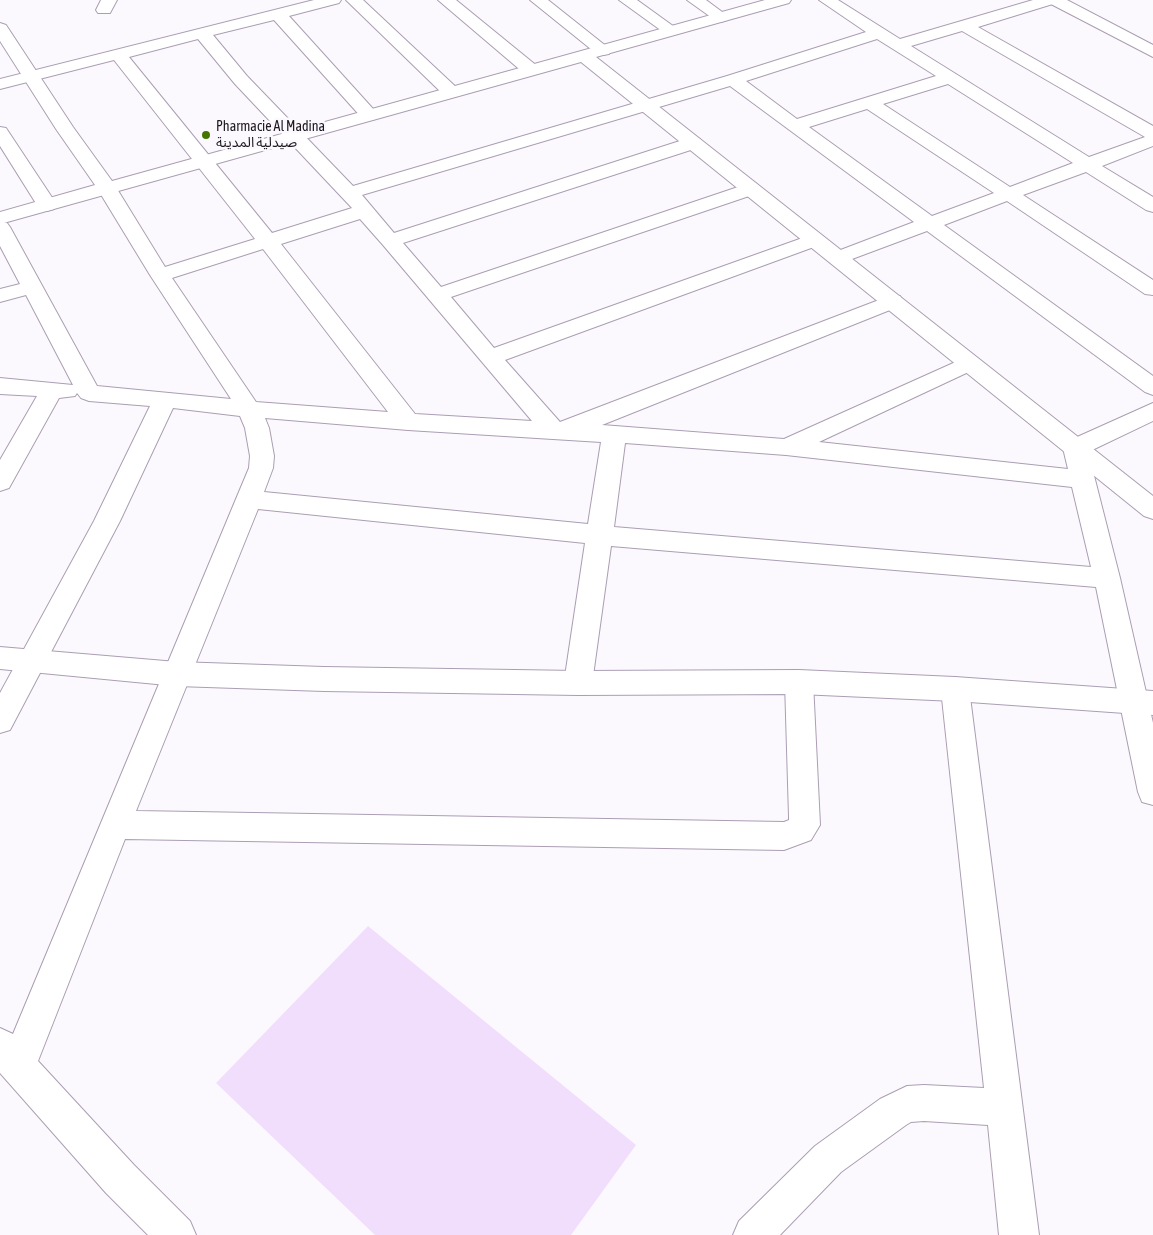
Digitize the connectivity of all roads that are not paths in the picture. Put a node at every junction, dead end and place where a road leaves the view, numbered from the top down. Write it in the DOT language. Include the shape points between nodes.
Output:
graph roads {
  1 [pos="333,0"];
  2 [pos="354,0"];
  3 [pos="446,0"];
  4 [pos="538,0"];
  5 [pos="627,0"];
  6 [pos="695,0"];
  7 [pos="783,0"];
  8 [pos="827,0"];
  9 [pos="1050,0"];
  10 [pos="1055,0"];
  11 [pos="278,14"];
  12 [pos="721,17"];
  13 [pos="963,25"];
  14 [pos="0,28"];
  15 [pos="672,31"];
  16 [pos="202,33"];
  17 [pos="879,33"];
  18 [pos="898,45"];
  19 [pos="1153,52"];
  20 [pos="593,53"];
  21 [pos="118,54"];
  22 [pos="531,70"];
  23 [pos="32,76"];
  24 [pos="948,78"];
  25 [pos="733,80"];
  26 [pos="0,84"];
  27 [pos="451,92"];
  28 [pos="869,102"];
  29 [pos="646,106"];
  30 [pos="369,115"];
  31 [pos="795,125"];
  32 [pos="0,132"];
  33 [pos="1153,134"];
  34 [pos="294,136"];
  35 [pos="1153,140"];
  36 [pos="693,143"];
  37 [pos="203,161"];
  38 [pos="1086,165"];
  39 [pos="107,188"];
  40 [pos="751,189"];
  41 [pos="348,192"];
  42 [pos="1007,193"];
  43 [pos="47,205"];
  44 [pos="1153,206"];
  45 [pos="364,211"];
  46 [pos="0,218"];
  47 [pos="930,223"];
  48 [pos="0,228"];
  49 [pos="267,240"];
  50 [pos="815,240"];
  51 [pos="390,241"];
  52 [pos="837,258"];
  53 [pos="160,275"];
  54 [pos="32,287"];
  55 [pos="1153,289"];
  56 [pos="0,296"];
  57 [pos="437,296"];
  58 [pos="892,302"];
  59 [pos="490,357"];
  60 [pos="969,363"];
  61 [pos="0,386"];
  62 [pos="1153,387"];
  63 [pos="52,390"];
  64 [pos="89,393"];
  65 [pos="165,399"];
  66 [pos="249,409"];
  67 [pos="1153,412"];
  68 [pos="408,422"];
  69 [pos="560,430"];
  70 [pos="614,435"];
  71 [pos="786,447"];
  72 [pos="1075,448"];
  73 [pos="1083,478"];
  74 [pos="0,482"];
  75 [pos="249,500"];
  76 [pos="1153,510"];
  77 [pos="599,535"];
  78 [pos="1107,578"];
  79 [pos="0,658"];
  80 [pos="31,660"];
  81 [pos="177,674"];
  82 [pos="799,682"];
  83 [pos="578,683"];
  84 [pos="955,689"];
  85 [pos="1143,703"];
  86 [pos="0,721"];
  87 [pos="1153,792"];
  88 [pos="115,825"];
  89 [pos="9,1056"];
  90 [pos="1004,1108"];
  91 [pos="176,1235"];
  92 [pos="753,1235"];
  93 [pos="1019,1235"];
  1 -- 11 [label="street"];
  2 -- 27 [label="street"];
  3 -- 22 [label="street"];
  4 -- 20 [label="street"];
  5 -- 15 [label="street"];
  6 -- 12 [label="street"];
  7 -- 12 [label="street"];
  8 -- 17 [label="street"];
  9 -- 13 [label="street"];
  10 -- 19 [label="street"];
  11 -- 16 [label="street"];
  11 -- 30 [label="street"];
  12 -- 15 [label="street"];
  13 -- 18 [label="street"];
  13 -- 33 [label="street"];
  14 -- 23 [label="street"];
  15 -- 20 [label="street"];
  16 -- 21 [label="street"];
  16 -- 34 [label="street"];
  17 -- 18 [label="street"];
  17 -- 25 [label="street"];
  18 -- 24 [label="street"];
  20 -- 22 [label="street"];
  20 -- 29 [label="street"];
  21 -- 23 [label="street"];
  21 -- 37 [label="street"];
  22 -- 27 [label="street"];
  23 -- 26 [label="street"];
  23 -- 39 [label="street" via="64,130"];
  24 -- 28 [label="street"];
  24 -- 38 [label="street"];
  25 -- 29 [label="street"];
  25 -- 31 [label="street"];
  27 -- 30 [label="street"];
  28 -- 31 [label="street"];
  28 -- 42 [label="street"];
  29 -- 36 [label="street"];
  29 -- 41 [label="street"];
  30 -- 34 [label="street"];
  31 -- 47 [label="street"];
  32 -- 43 [label="street"];
  34 -- 37 [label="street"];
  34 -- 41 [label="street"];
  35 -- 38 [label="street"];
  36 -- 40 [label="street"];
  36 -- 51 [label="street"];
  37 -- 39 [label="street"];
  37 -- 49 [label="street"];
  38 -- 42 [label="street"];
  38 -- 44 [label="street"];
  39 -- 43 [label="street"];
  39 -- 53 [label="street"];
  40 -- 50 [label="street"];
  40 -- 57 [label="street"];
  41 -- 45 [label="street"];
  42 -- 47 [label="street"];
  42 -- 55 [label="street"];
  43 -- 46 [label="street"];
  45 -- 49 [label="street"];
  45 -- 51 [label="street"];
  47 -- 52 [label="street"];
  47 -- 62 [label="street"];
  48 -- 54 [label="street"];
  49 -- 53 [label="street"];
  49 -- 68 [label="street"];
  50 -- 52 [label="street"];
  50 -- 59 [label="street"];
  51 -- 57 [label="street"];
  52 -- 58 [label="street"];
  53 -- 66 [label="street"];
  54 -- 56 [label="street"];
  54 -- 64 [label="street"];
  57 -- 59 [label="street"];
  58 -- 60 [label="street"];
  58 -- 69 [label="street"];
  59 -- 69 [label="street"];
  60 -- 71 [label="street"];
  60 -- 72 [label="street"];
  61 -- 63 [label="street"];
  63 -- 64 [label="street"];
  63 -- 74 [label="street"];
  64 -- 65 [label="street"];
  65 -- 66 [label="street"];
  65 -- 80 [label="street" via="106,521"];
  66 -- 68 [label="street"];
  66 -- 75 [label="street" via="257,428 262,456"];
  67 -- 72 [label="street"];
  68 -- 69 [label="street"];
  69 -- 70 [label="street"];
  70 -- 71 [label="street"];
  70 -- 77 [label="street"];
  71 -- 73 [label="street"];
  72 -- 73 [label="street"];
  72 -- 76 [label="street"];
  73 -- 78 [label="street"];
  75 -- 77 [label="street"];
  75 -- 81 [label="street"];
  77 -- 78 [label="street"];
  77 -- 83 [label="street"];
  78 -- 85 [label="street"];
  79 -- 80 [label="street"];
  80 -- 81 [label="street"];
  80 -- 86 [label="street"];
  81 -- 83 [label="street"];
  81 -- 88 [label="street"];
  82 -- 83 [label="street"];
  82 -- 84 [label="street"];
  82 -- 88 [label="street" via="805,817 800,830 784,836"];
  84 -- 85 [label="street"];
  84 -- 90 [label="street"];
  85 -- 87 [label="street"];
  88 -- 89 [label="street"];
  89 -- 91 [label="street" via="120,1179"];
  90 -- 92 [label="street" via="907,1104 828,1159"];
  90 -- 93 [label="street"];
}
